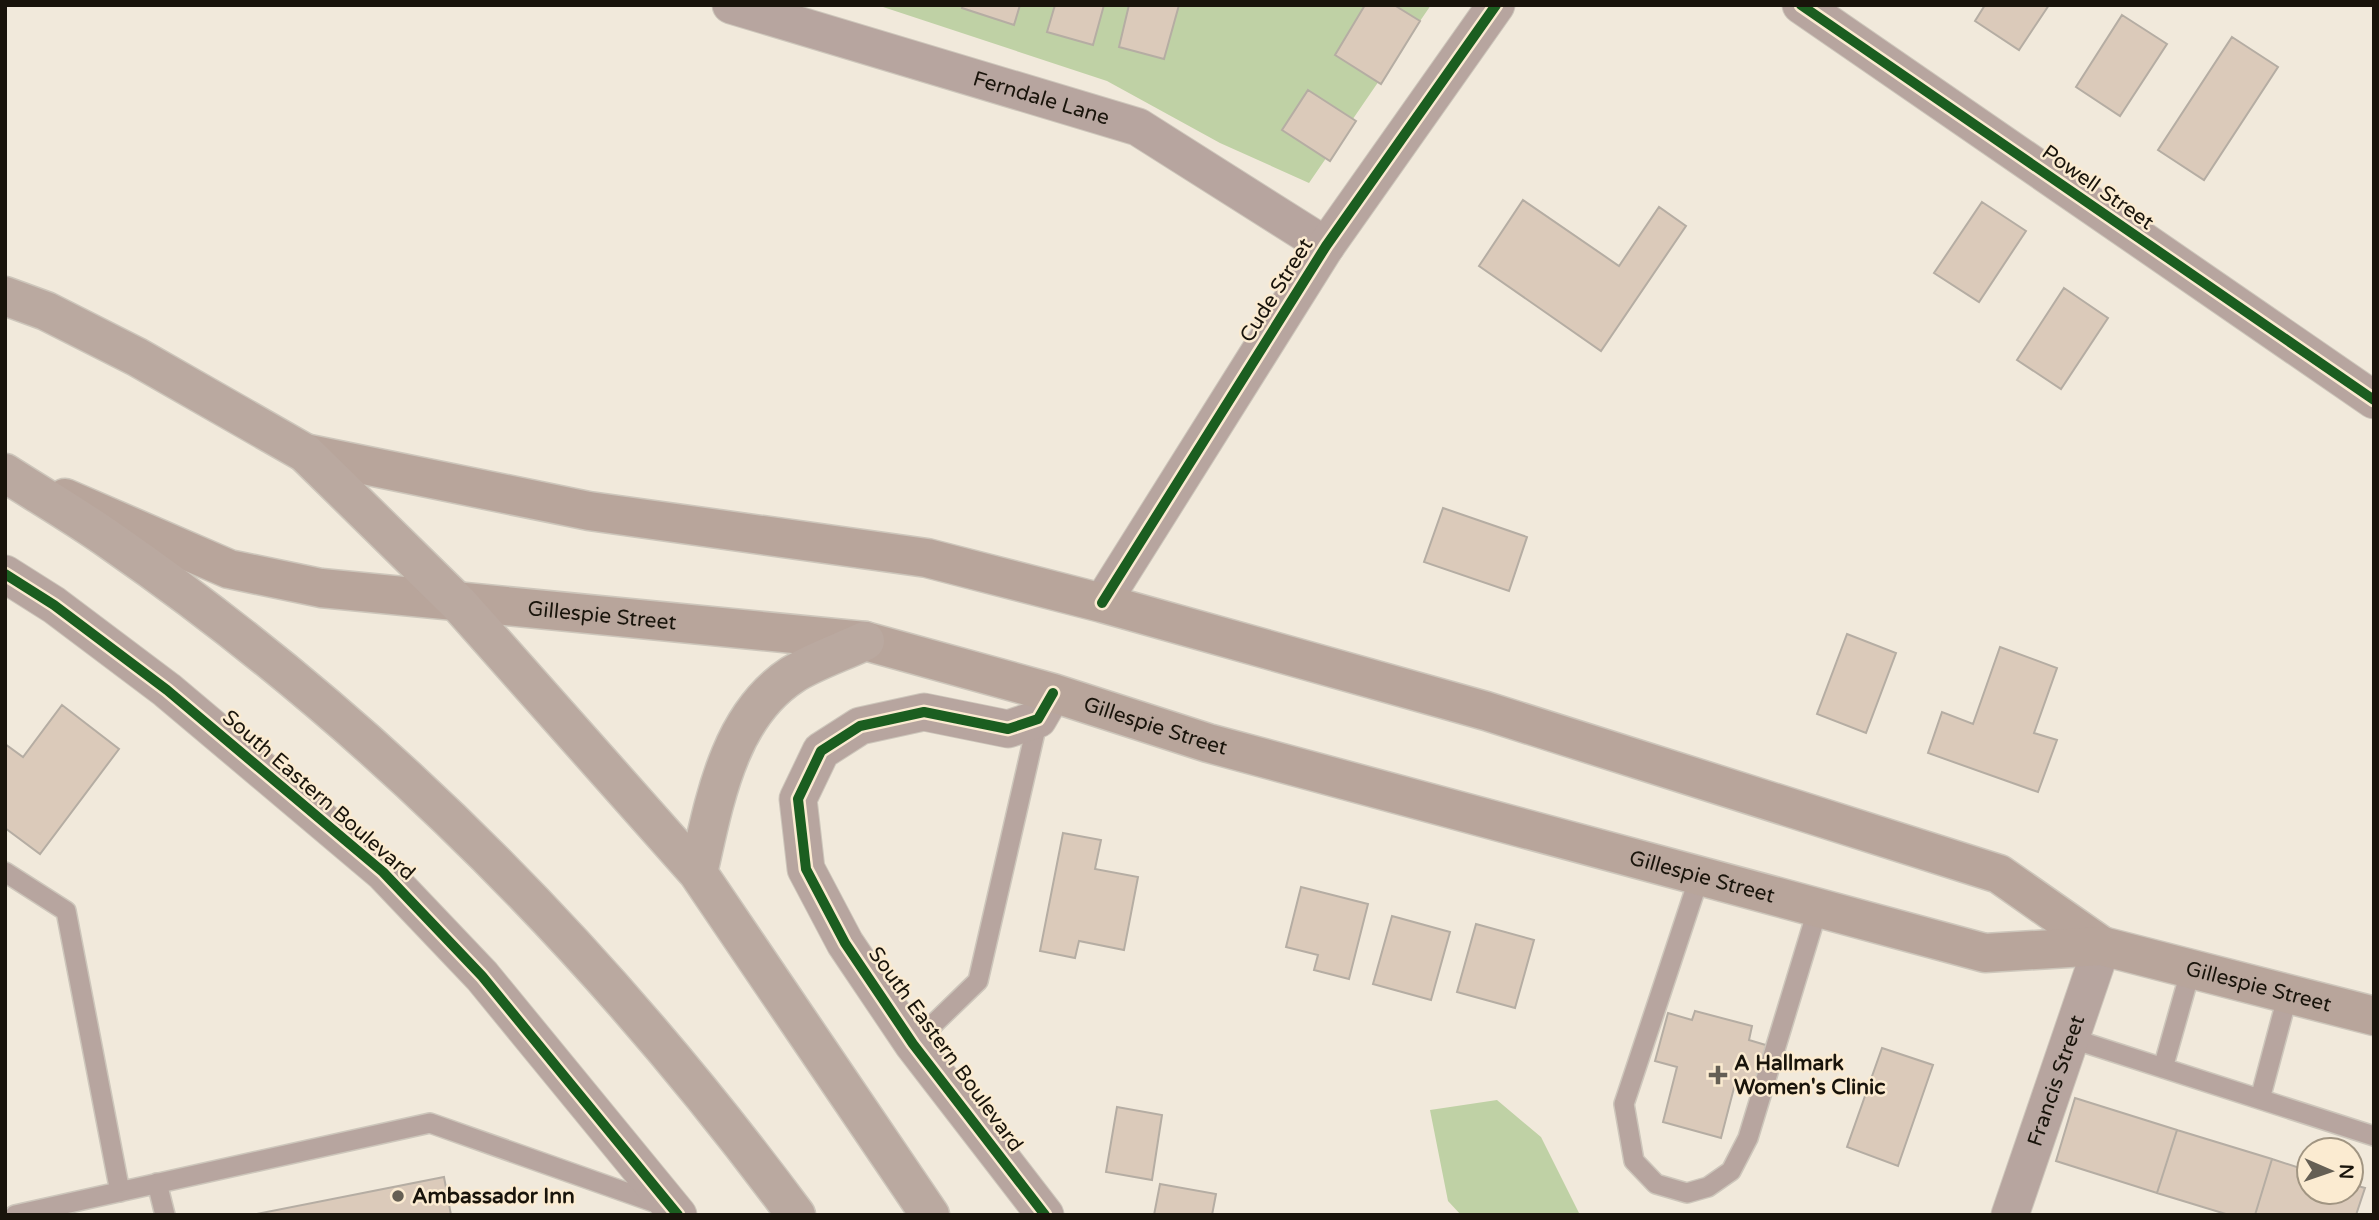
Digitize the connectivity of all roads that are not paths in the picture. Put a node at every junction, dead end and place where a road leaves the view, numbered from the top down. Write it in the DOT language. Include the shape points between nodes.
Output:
graph roads {
  1 [pos="731,5"];
  2 [pos="1496,5"];
  3 [pos="1801,5"];
  4 [pos="1326,246"];
  5 [pos="5,296"];
  6 [pos="2374,400"];
  7 [pos="305,453"];
  8 [pos="5,473"];
  9 [pos="5,574"];
  10 [pos="1102,603"];
  11 [pos="459,604"];
  12 [pos="865,641"];
  13 [pos="1045,706"];
  14 [pos="5,872"];
  15 [pos="698,873"];
  16 [pos="1700,876"];
  17 [pos="1818,908"];
  18 [pos="2102,947"];
  19 [pos="2191,969"];
  20 [pos="2288,994"];
  21 [pos="2374,1016"];
  22 [pos="2070,1038"];
  23 [pos="913,1044"];
  24 [pos="2162,1068"];
  25 [pos="2259,1099"];
  26 [pos="2374,1136"];
  27 [pos="157,1183"];
  28 [pos="120,1192"];
  29 [pos="676,1212"];
  30 [pos="1041,1214"];
  31 [pos="15,1215"];
  32 [pos="165,1215"];
  33 [pos="796,1215"];
  34 [pos="930,1215"];
  35 [pos="2010,1215"];
  1 -- 4 [label="street, Ferndale Lane" via="1139,128"];
  2 -- 4 [label="street, Cude Street"];
  3 -- 6 [label="street, Powell Street"];
  4 -- 10 [label="street, Cude Street"];
  5 -- 7 [label="highway" via="46,310 137,357"];
  7 -- 10 [label="main road, Gillespie Street" via="589,511 927,558"];
  7 -- 11 [label="highway"];
  8 -- 11 [label="main road, Gillespie Street" via="229,569 321,588"];
  8 -- 33 [label="highway" via="112,541 266,657 399,770 601,972 714,1106"];
  9 -- 29 [label="street, South Eastern Boulevard" via="167,690 383,872 482,976"];
  10 -- 18 [label="main road, Gillespie Street" via="1486,711 1999,874"];
  11 -- 12 [label="main road, Gillespie Street"];
  11 -- 15 [label="highway"];
  12 -- 13 [label="main road, Gillespie Street"];
  12 -- 15 [label="highway" via="792,676 745,721 715,800"];
  13 -- 16 [label="main road, Gillespie Street" via="1208,743"];
  13 -- 23 [label="lane" via="978,981"];
  13 -- 23 [label="street, South Eastern Boulevard" via="1008,729 924,712 860,726 821,751 798,799 806,869 845,943"];
  14 -- 28 [label="lane" via="66,911"];
  15 -- 34 [label="highway"];
  16 -- 17 [label="main road, Gillespie Street"];
  16 -- 17 [label="lane" via="1623,1104 1634,1161 1656,1184 1687,1193 1709,1187 1731,1171 1748,1138"];
  17 -- 18 [label="main road, Gillespie Street" via="1986,953"];
  18 -- 19 [label="main road, Gillespie Street"];
  18 -- 22 [label="street, Francis Street"];
  19 -- 20 [label="main road, Gillespie Street"];
  19 -- 24 [label="lane"];
  20 -- 21 [label="main road, Gillespie Street"];
  20 -- 25 [label="lane"];
  22 -- 24 [label="lane"];
  22 -- 35 [label="street, Francis Street"];
  23 -- 30 [label="street, South Eastern Boulevard"];
  24 -- 25 [label="lane"];
  25 -- 26 [label="lane"];
  27 -- 28 [label="lane"];
  27 -- 29 [label="lane" via="430,1123"];
  27 -- 32 [label="lane"];
  28 -- 31 [label="lane"];
}
